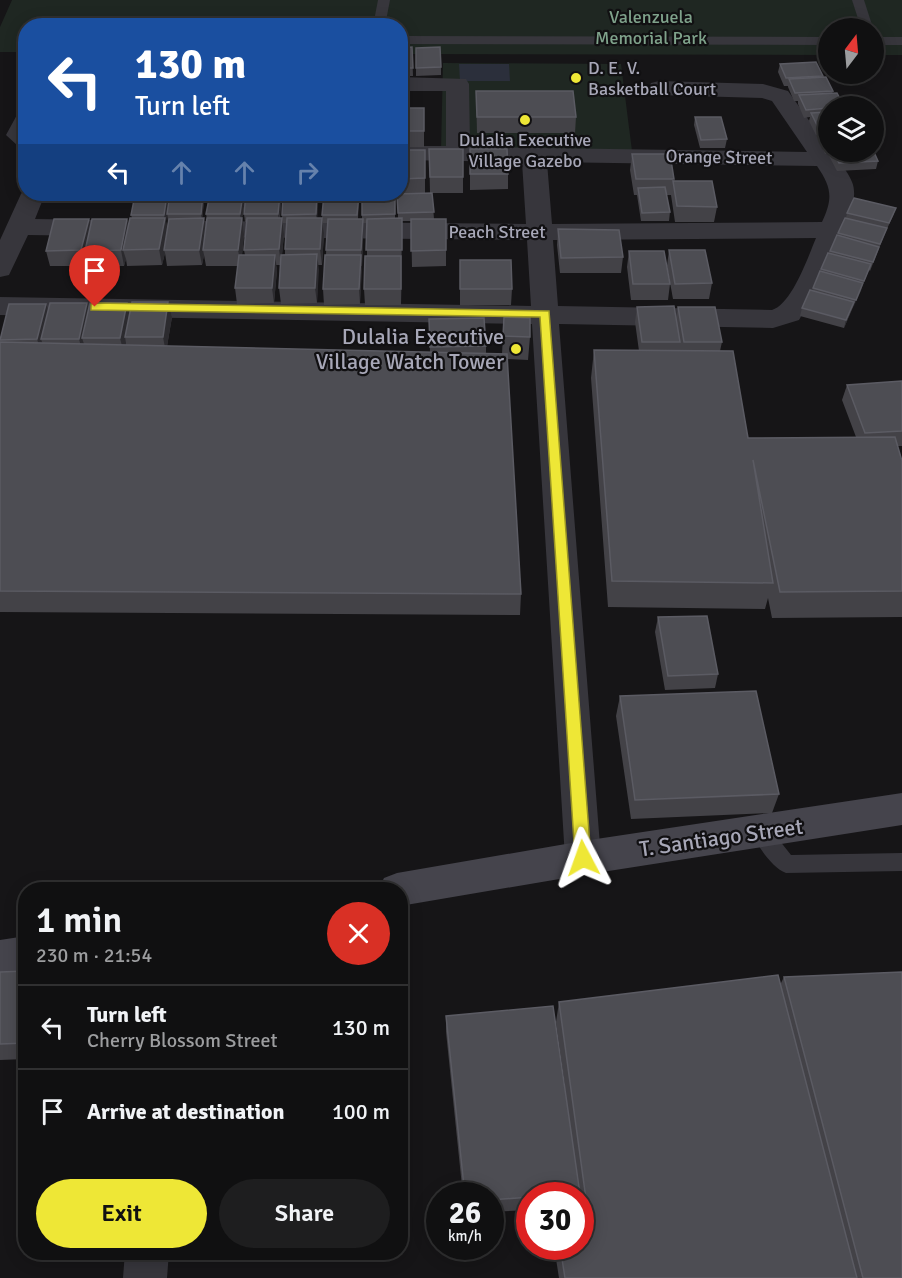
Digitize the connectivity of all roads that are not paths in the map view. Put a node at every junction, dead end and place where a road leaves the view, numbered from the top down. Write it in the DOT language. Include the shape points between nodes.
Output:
graph roads {
  1 [pos="384,0"];
  2 [pos="858,0"];
  3 [pos="381,18"];
  4 [pos="864,18"];
  5 [pos="408,40"];
  6 [pos="818,41"];
  7 [pos="884,41"];
  8 [pos="902,41"];
  9 [pos="408,84"];
  10 [pos="659,88"];
  11 [pos="408,153"];
  12 [pos="458,153"];
  13 [pos="818,153"];
  14 [pos="534,154"];
  15 [pos="818,159"];
  16 [pos="824,162"];
  17 [pos="30,201"];
  18 [pos="19,227"];
  19 [pos="126,228"];
  20 [pos="173,229"];
  21 [pos="831,230"];
  22 [pos="539,232"];
  23 [pos="0,269"];
  24 [pos="0,306"];
  25 [pos="545,314"];
  26 [pos="902,809"];
  27 [pos="761,832"];
  28 [pos="583,858"];
  29 [pos="902,862"];
  30 [pos="408,888"];
  31 [pos="18,955"];
  32 [pos="0,958"];
  33 [pos="147,1260"];
  34 [pos="146,1278"];
  1 -- 3 [label="lane"];
  2 -- 4 [label="lane"];
  5 -- 6 [label="lane"];
  7 -- 8 [label="lane"];
  9 -- 12 [label="street" via="458,84"];
  10 -- 13 [label="street" via="772,92 780,96"];
  11 -- 12 [label="street, Orange Street"];
  12 -- 14 [label="street, Orange Street"];
  14 -- 15 [label="street, Orange Street"];
  14 -- 22 [label="street"];
  16 -- 21 [label="street" via="841,183 841,208"];
  17 -- 18 [label="street"];
  18 -- 19 [label="street"];
  18 -- 23 [label="street"];
  20 -- 22 [label="street, Peach Street"];
  21 -- 22 [label="street, Peach Street"];
  21 -- 25 [label="street" via="812,278 789,314 773,319"];
  22 -- 25 [label="street"];
  24 -- 25 [label="street"];
  25 -- 28 [label="street"];
  26 -- 27 [label="main road, T. Santiago Street"];
  27 -- 28 [label="main road, T. Santiago Street"];
  27 -- 29 [label="lane" via="786,864"];
  28 -- 30 [label="main road, T. Santiago Street"];
  31 -- 32 [label="main road"];
  33 -- 34 [label="street"];
}
